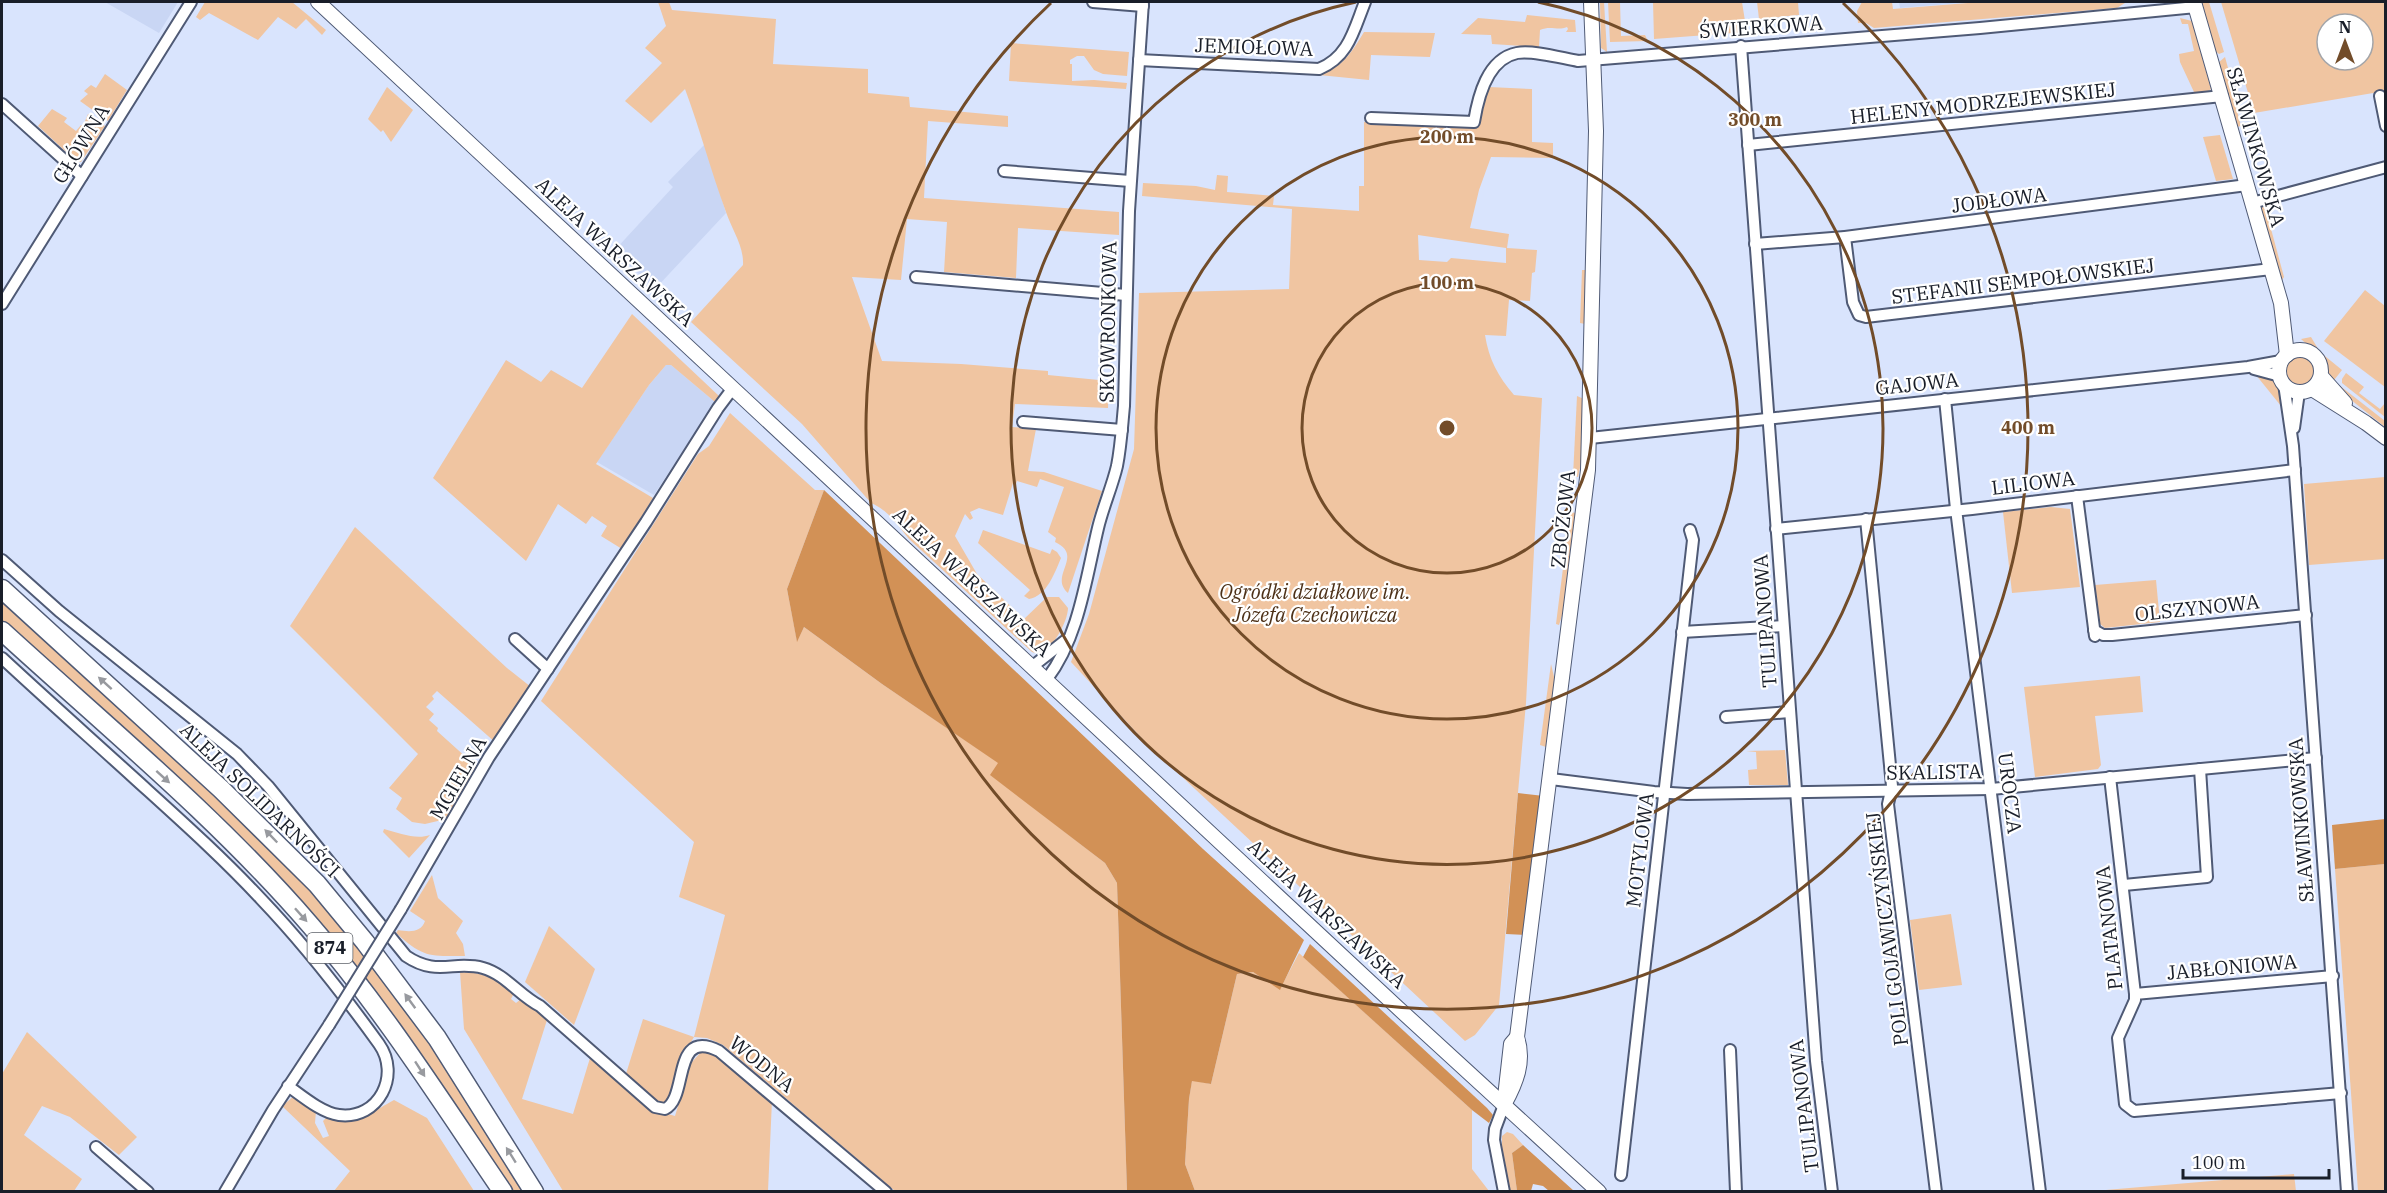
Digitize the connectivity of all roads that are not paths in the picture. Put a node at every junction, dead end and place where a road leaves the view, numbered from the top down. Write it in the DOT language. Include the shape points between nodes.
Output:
graph roads {
  1 [pos="191,2"];
  2 [pos="318,2"];
  3 [pos="1093,2"];
  4 [pos="1365,2"];
  5 [pos="1591,2"];
  6 [pos="1143,4"];
  7 [pos="2195,4"];
  8 [pos="1741,46"];
  9 [pos="1594,59"];
  10 [pos="1139,60"];
  11 [pos="2222,96"];
  12 [pos="2380,96"];
  13 [pos="2,104"];
  14 [pos="1371,118"];
  15 [pos="2385,126"];
  16 [pos="1748,145"];
  17 [pos="2385,167"];
  18 [pos="1004,171"];
  19 [pos="82,176"];
  20 [pos="1130,181"];
  21 [pos="2247,185"];
  22 [pos="2252,202"];
  23 [pos="1845,237"];
  24 [pos="1755,244"];
  25 [pos="2271,268"];
  26 [pos="916,277"];
  27 [pos="1126,295"];
  28 [pos="2281,303"];
  29 [pos="2,304"];
  30 [pos="2303,350"];
  31 [pos="2284,358"];
  32 [pos="2248,367"];
  33 [pos="2320,376"];
  34 [pos="2282,380"];
  35 [pos="733,388"];
  36 [pos="2305,391"];
  37 [pos="1945,399"];
  38 [pos="1768,419"];
  39 [pos="1023,422"];
  40 [pos="2366,423"];
  41 [pos="1122,430"];
  42 [pos="1590,438"];
  43 [pos="2385,438"];
  44 [pos="2293,446"];
  45 [pos="2295,470"];
  46 [pos="2077,496"];
  47 [pos="1956,509"];
  48 [pos="1866,519"];
  49 [pos="1776,529"];
  50 [pos="1690,530"];
  51 [pos="2,560"];
  52 [pos="2,589"];
  53 [pos="2306,615"];
  54 [pos="1783,626"];
  55 [pos="2,631"];
  56 [pos="1682,632"];
  57 [pos="1068,638"];
  58 [pos="515,639"];
  59 [pos="2,658"];
  60 [pos="1033,666"];
  61 [pos="548,669"];
  62 [pos="1047,680"];
  63 [pos="1789,712"];
  64 [pos="1726,717"];
  65 [pos="2316,758"];
  66 [pos="2200,769"];
  67 [pos="2110,777"];
  68 [pos="1551,779"];
  69 [pos="1991,789"];
  70 [pos="1891,791"];
  71 [pos="1796,792"];
  72 [pos="1665,793"];
  73 [pos="2124,885"];
  74 [pos="2333,976"];
  75 [pos="2135,994"];
  76 [pos="1730,1050"];
  77 [pos="288,1086"];
  78 [pos="2341,1093"];
  79 [pos="1504,1105"];
  80 [pos="96,1147"];
  81 [pos="1621,1174"];
  82 [pos="148,1191"];
  83 [pos="225,1191"];
  84 [pos="503,1191"];
  85 [pos="534,1191"];
  86 [pos="886,1191"];
  87 [pos="1504,1191"];
  88 [pos="1599,1191"];
  89 [pos="1736,1191"];
  90 [pos="1832,1191"];
  91 [pos="1936,1191"];
  92 [pos="2040,1191"];
  93 [pos="2347,1191"];
  1 -- 19 [label="street, GŁÓWNA"];
  2 -- 35 [label="street, ALEJA WARSZAWSKA"];
  3 -- 6 [label="street"];
  4 -- 10 [label="street, JEMIOŁOWA" via="1340,56 1319,69"];
  5 -- 9 [label="street, ZBOŻOWA"];
  6 -- 10 [label="street, SKOWRONKOWA"];
  7 -- 8 [label="street, ŚWIERKOWA" via="1991,27"];
  7 -- 11 [label="street, SŁAWINKOWSKA"];
  8 -- 9 [label="street, ŚWIERKOWA"];
  8 -- 16 [label="street, TULIPANOWA"];
  9 -- 14 [label="street, ŚWIERKOWA" via="1512,55 1495,68 1479,92 1474,122"];
  9 -- 42 [label="street, ZBOŻOWA"];
  10 -- 20 [label="street, SKOWRONKOWA"];
  11 -- 16 [label="street, HELENY MODRZEJEWSKIEJ"];
  11 -- 21 [label="street, SŁAWINKOWSKA"];
  12 -- 15 [label="street"];
  13 -- 19 [label="street"];
  16 -- 24 [label="street, TULIPANOWA"];
  17 -- 22 [label="street"];
  18 -- 20 [label="street"];
  19 -- 29 [label="street, GŁÓWNA"];
  20 -- 27 [label="street, SKOWRONKOWA"];
  21 -- 22 [label="street, SŁAWINKOWSKA"];
  21 -- 23 [label="street, JODŁOWA"];
  22 -- 25 [label="street, SŁAWINKOWSKA"];
  23 -- 24 [label="street, JODŁOWA"];
  23 -- 25 [label="street, STEFANII SEMPOŁOWSKIEJ" via="1855,311 1866,317"];
  24 -- 38 [label="street, TULIPANOWA"];
  25 -- 28 [label="street, SŁAWINKOWSKA"];
  26 -- 27 [label="street"];
  27 -- 41 [label="street, SKOWRONKOWA"];
  28 -- 30 [label="street, SŁAWINKOWSKA"];
  28 -- 31 [label="street, SŁAWINKOWSKA"];
  30 -- 31 [label="street"];
  30 -- 33 [label="street" via="2317,358"];
  31 -- 32 [label="street, GAJOWA"];
  31 -- 34 [label="street"];
  32 -- 34 [label="street, GAJOWA"];
  32 -- 37 [label="street, GAJOWA"];
  33 -- 36 [label="street"];
  33 -- 40 [label="street"];
  34 -- 36 [label="street"];
  34 -- 44 [label="street, SŁAWINKOWSKA"];
  35 -- 60 [label="street, ALEJA WARSZAWSKA"];
  35 -- 61 [label="street, MGIELNA"];
  36 -- 40 [label="street"];
  36 -- 44 [label="street, SŁAWINKOWSKA" via="2295,409"];
  37 -- 38 [label="street, GAJOWA"];
  37 -- 47 [label="street, UROCZA"];
  38 -- 42 [label="street, GAJOWA"];
  38 -- 49 [label="street, TULIPANOWA"];
  39 -- 41 [label="street"];
  40 -- 43 [label="street"];
  41 -- 57 [label="street, SKOWRONKOWA" via="1116,467"];
  42 -- 68 [label="street, ZBOŻOWA"];
  44 -- 45 [label="street, SŁAWINKOWSKA"];
  45 -- 46 [label="street, LILIOWA"];
  45 -- 53 [label="street, SŁAWINKOWSKA"];
  46 -- 47 [label="street, LILIOWA"];
  46 -- 53 [label="street, OLSZYNOWA" via="2094,633 2112,635"];
  47 -- 48 [label="street, LILIOWA"];
  47 -- 69 [label="street, UROCZA"];
  48 -- 49 [label="street, LILIOWA"];
  48 -- 70 [label="street, POLI GOJAWICZYŃSKIEJ"];
  49 -- 54 [label="street, TULIPANOWA"];
  50 -- 56 [label="street, MOTYLOWA" via="1693,540"];
  51 -- 86 [label="street, WODNA" via="59,611 237,754 268,786 406,956 422,966 483,968 498,975 540,1006 655,1107 665,1109 672,1103 691,1050 709,1045"];
  85 -- 52 [label="main road, ALEJA SOLIDARNOŚCI / 874, one-way" via="437,1038 366,942 317,884 256,821"];
  53 -- 65 [label="street, SŁAWINKOWSKA"];
  54 -- 56 [label="street"];
  54 -- 63 [label="street, TULIPANOWA"];
  55 -- 84 [label="main road, 874, one-way" via="218,828 310,925 388,1023"];
  56 -- 72 [label="street, MOTYLOWA"];
  57 -- 60 [label="street"];
  57 -- 62 [label="street, SKOWRONKOWA"];
  58 -- 61 [label="street"];
  59 -- 77 [label="street" via="189,827 262,900 357,1014 381,1047 388,1064 387,1082 378,1100 356,1114 326,1111"];
  60 -- 62 [label="street, ALEJA WARSZAWSKA"];
  61 -- 77 [label="street, MGIELNA, bridge" via="489,757 401,909"];
  62 -- 79 [label="street, ALEJA WARSZAWSKA"];
  63 -- 64 [label="street"];
  63 -- 71 [label="street, TULIPANOWA"];
  65 -- 66 [label="street, SKALISTA"];
  65 -- 74 [label="street, SŁAWINKOWSKA"];
  66 -- 67 [label="street, SKALISTA"];
  66 -- 73 [label="street" via="2207,877"];
  67 -- 69 [label="street, SKALISTA"];
  67 -- 73 [label="street, PLATANOWA"];
  68 -- 72 [label="street, SKALISTA"];
  68 -- 79 [label="street, ZBOŻOWA" via="1517,1037 1511,1044"];
  69 -- 70 [label="street, SKALISTA"];
  69 -- 92 [label="street, UROCZA"];
  70 -- 71 [label="street, SKALISTA"];
  70 -- 91 [label="street, POLI GOJAWICZYŃSKIEJ" via="1889,812"];
  71 -- 72 [label="street, SKALISTA"];
  71 -- 90 [label="street, TULIPANOWA" via="1816,1061"];
  72 -- 81 [label="street, MOTYLOWA"];
  73 -- 75 [label="street, PLATANOWA"];
  74 -- 75 [label="street, JABŁONIOWA"];
  74 -- 78 [label="street, SŁAWINKOWSKA"];
  75 -- 78 [label="street, PLATANOWA" via="2118,1038 2125,1104 2129,1109"];
  76 -- 89 [label="street"];
  77 -- 83 [label="street, MGIELNA"];
  78 -- 93 [label="street, SŁAWINKOWSKA"];
  79 -- 87 [label="street" via="1494,1140"];
  79 -- 88 [label="street, ALEJA WARSZAWSKA"];
  80 -- 82 [label="street"];
}
